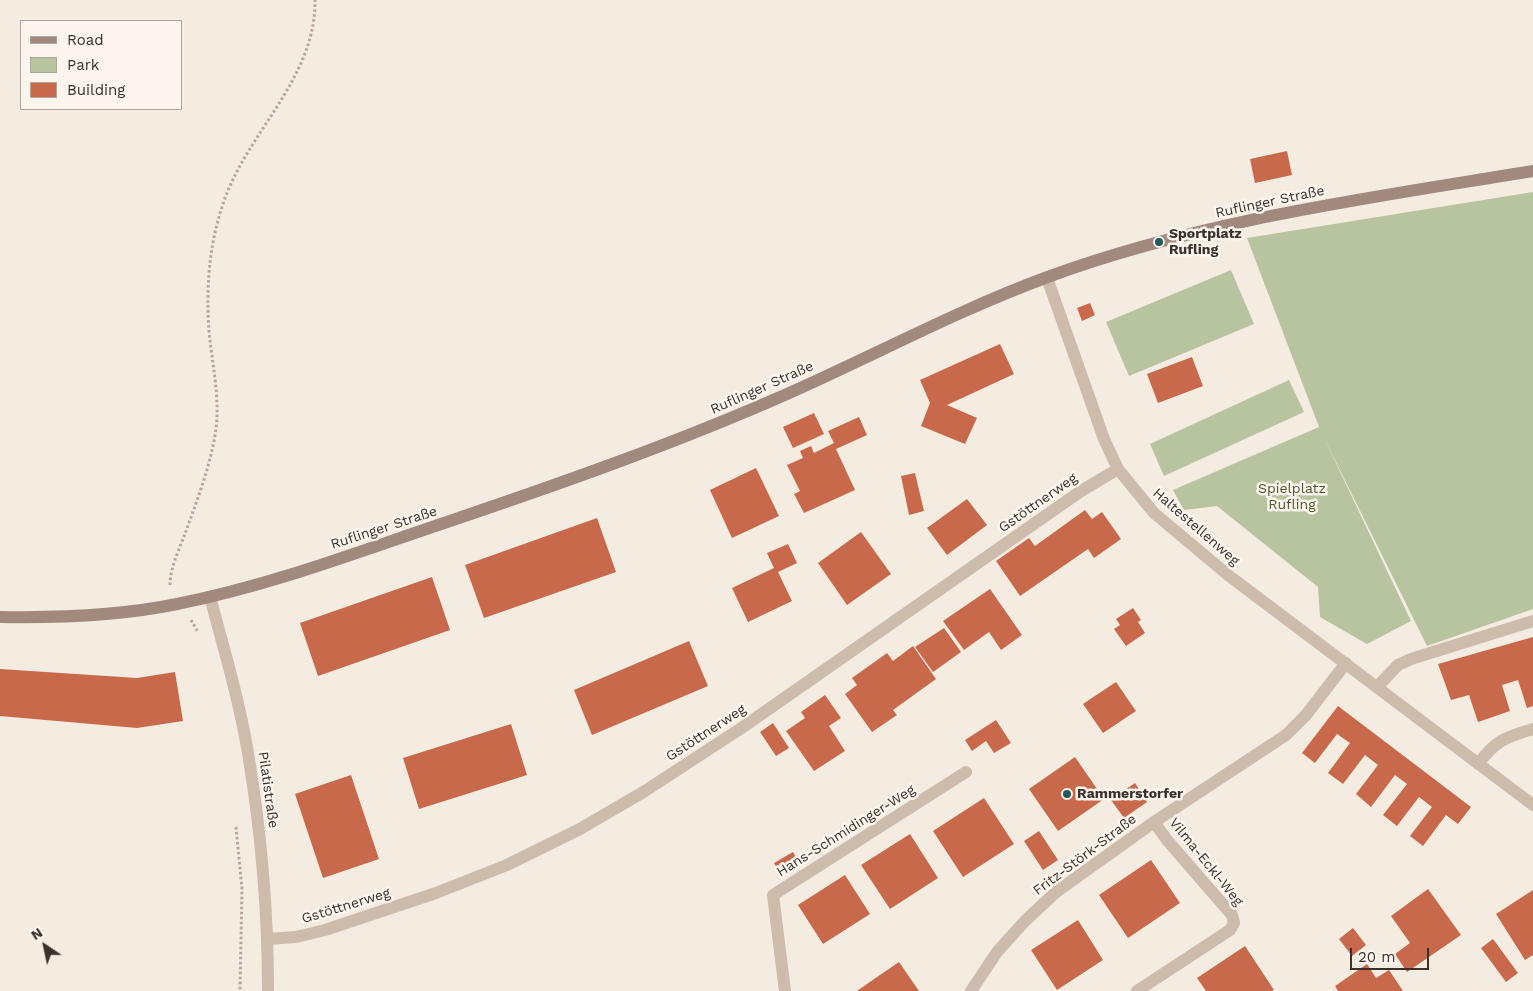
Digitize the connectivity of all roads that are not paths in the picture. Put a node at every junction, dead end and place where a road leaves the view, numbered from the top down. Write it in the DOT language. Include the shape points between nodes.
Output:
graph roads {
  1 [pos="1533,171"];
  2 [pos="1047,278"];
  3 [pos="1118,469"];
  4 [pos="210,598"];
  5 [pos="0,617"];
  6 [pos="1533,621"];
  7 [pos="1346,663"];
  8 [pos="1377,687"];
  9 [pos="1533,729"];
  10 [pos="1478,764"];
  11 [pos="966,772"];
  12 [pos="1533,805"];
  13 [pos="1154,822"];
  14 [pos="268,939"];
  15 [pos="268,991"];
  16 [pos="785,991"];
  17 [pos="971,991"];
  18 [pos="1137,991"];
  1 -- 2 [label="street, Ruflinger Straße" via="1262,218 1147,245"];
  2 -- 3 [label="street, Haltestellenweg" via="1104,440"];
  2 -- 4 [label="street, Ruflinger Straße" via="657,448 367,550"];
  3 -- 7 [label="street, Haltestellenweg" via="1154,513 1228,575"];
  3 -- 14 [label="street, Gstöttnerweg" via="1081,491 743,727 580,829 507,865 436,893 325,930"];
  4 -- 5 [label="street, Ruflinger Straße" via="109,614"];
  4 -- 14 [label="street, Pilatistraße" via="247,751 256,805"];
  6 -- 8 [label="street" via="1411,659 1398,665"];
  7 -- 8 [label="street, Haltestellenweg"];
  7 -- 13 [label="street, Fritz-Störk-Straße" via="1306,715 1286,734"];
  8 -- 10 [label="street, Haltestellenweg"];
  9 -- 10 [label="street" via="1498,742"];
  10 -- 12 [label="street, Haltestellenweg"];
  11 -- 16 [label="street, Hans-Schmidinger-Weg" via="772,895"];
  13 -- 17 [label="street, Fritz-Störk-Straße" via="1084,871 1025,921 997,952"];
  13 -- 18 [label="street, Vilma-Eckl-Weg" via="1232,915 1234,923 1230,930"];
  14 -- 15 [label="street, Pilatistraße"];
}
